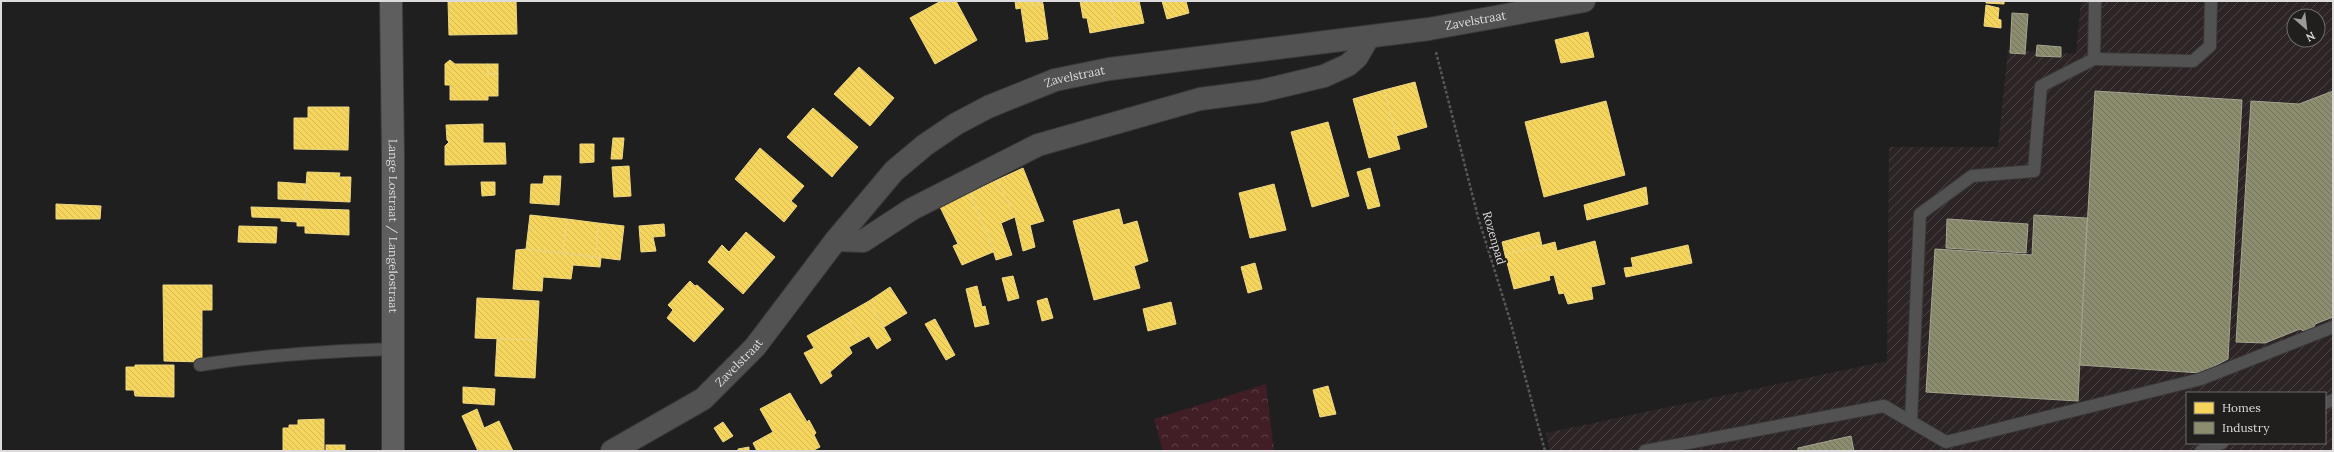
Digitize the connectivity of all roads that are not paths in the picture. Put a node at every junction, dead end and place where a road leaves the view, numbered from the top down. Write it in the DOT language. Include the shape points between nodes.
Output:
graph roads {
  1 [pos="391,1"];
  2 [pos="1584,1"];
  3 [pos="2095,1"];
  4 [pos="2211,1"];
  5 [pos="1368,38"];
  6 [pos="2094,59"];
  7 [pos="836,240"];
  8 [pos="2333,327"];
  9 [pos="393,349"];
  10 [pos="200,365"];
  11 [pos="1911,421"];
  12 [pos="2219,444"];
  13 [pos="393,451"];
  14 [pos="612,451"];
  15 [pos="1645,451"];
  16 [pos="2201,451"];
  1 -- 9 [label="street, Lange Lostraat / Langelostraat"];
  2 -- 5 [label="street, Zavelstraat"];
  3 -- 6 [label="lane"];
  4 -- 6 [label="lane" via="2210,46 2193,61"];
  5 -- 7 [label="street" via="1357,57 1348,65 1324,76 1261,91 1200,99 1038,145 912,209 863,240"];
  5 -- 7 [label="street, Zavelstraat" via="1109,69 1055,80 956,124 925,145 894,170"];
  6 -- 11 [label="lane" via="2041,86 2034,171 1972,176 1920,214"];
  7 -- 14 [label="street, Zavelstraat" via="755,347 724,380 703,399"];
  8 -- 11 [label="lane" via="2201,380 1946,442"];
  9 -- 10 [label="lane" via="314,351"];
  9 -- 13 [label="street, Lange Lostraat / Langelostraat"];
  11 -- 15 [label="lane" via="1884,406"];
  12 -- 16 [label="lane"];
}
